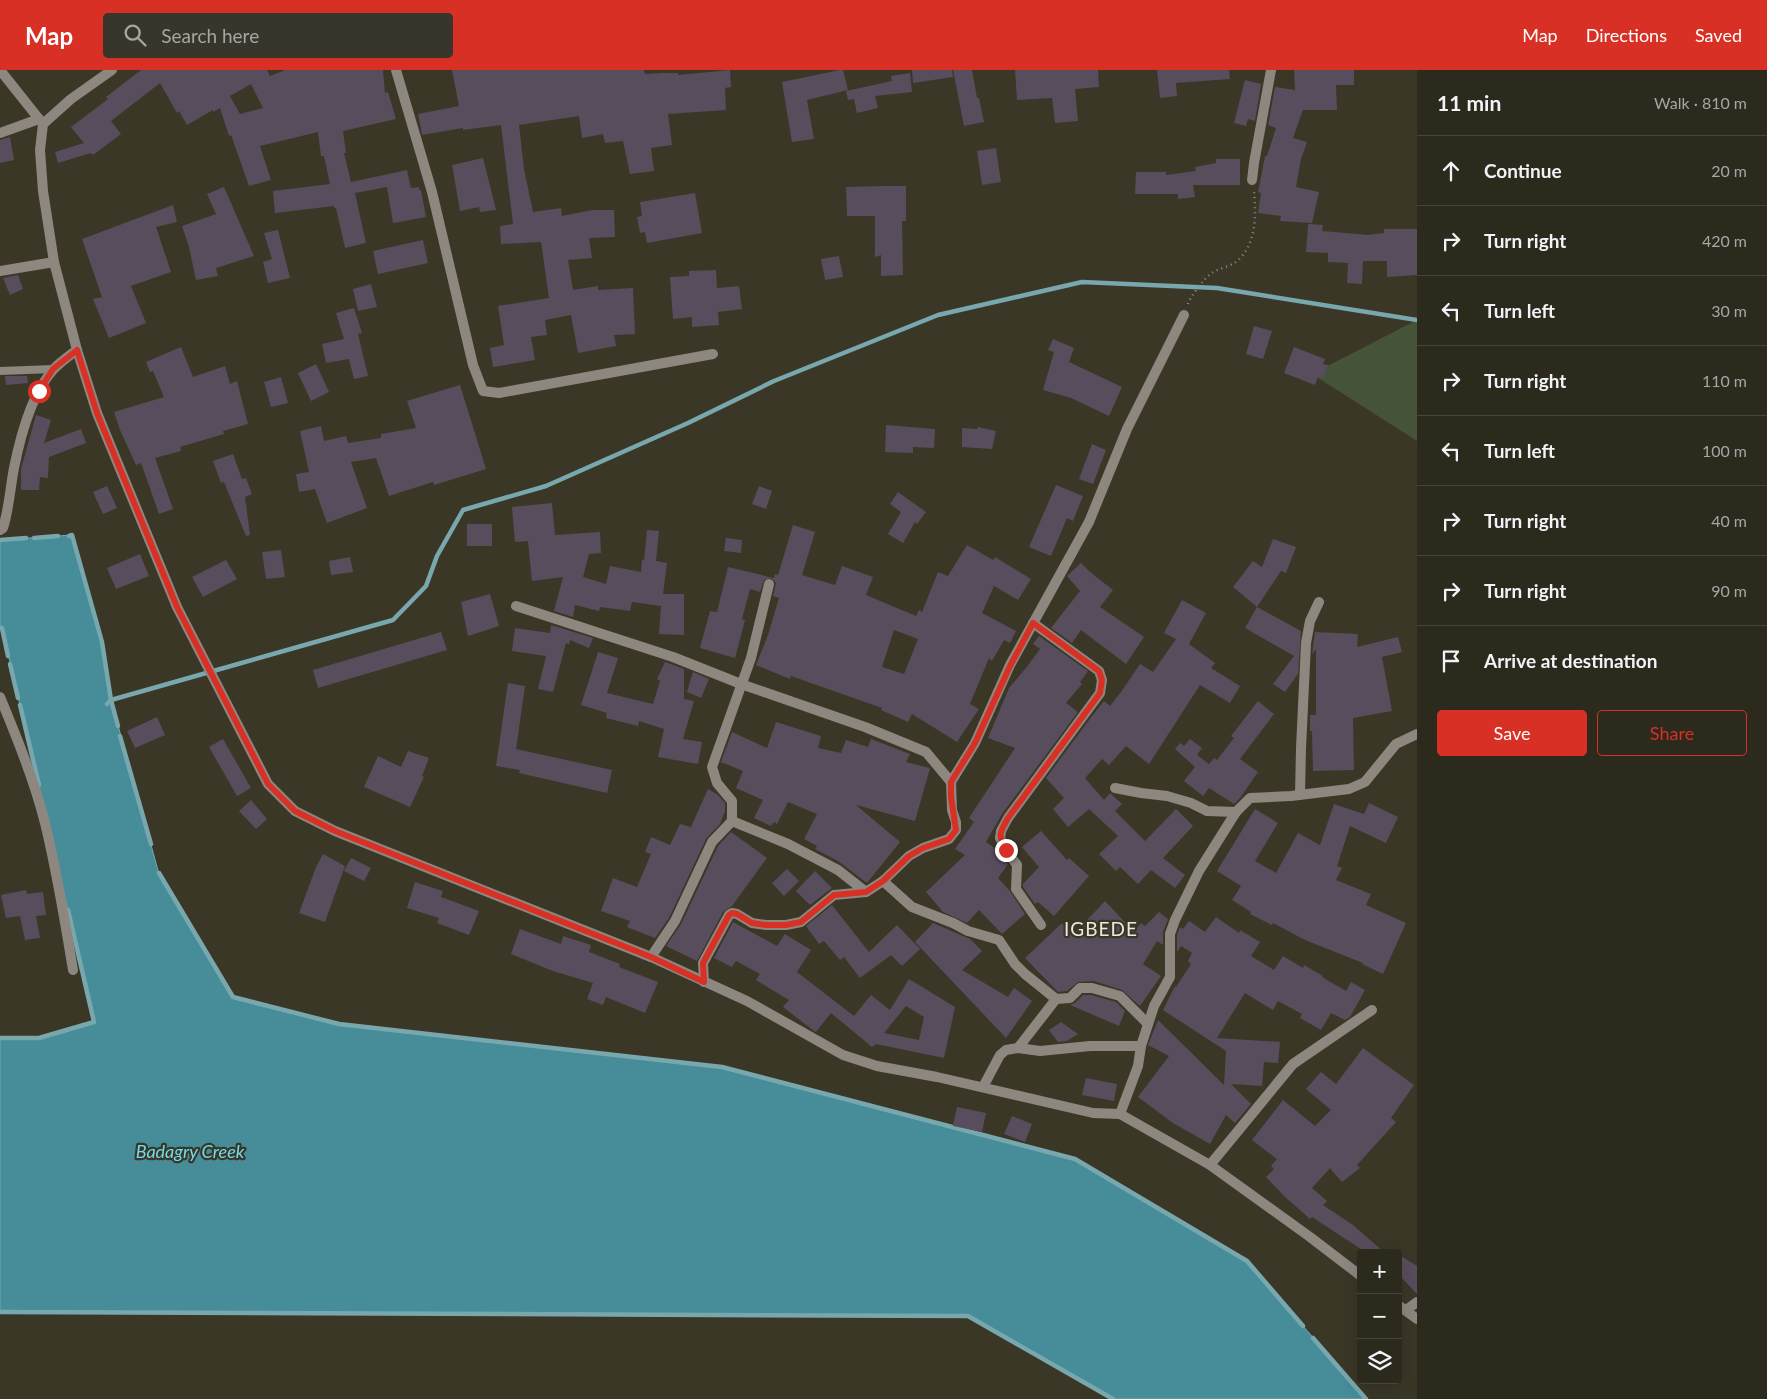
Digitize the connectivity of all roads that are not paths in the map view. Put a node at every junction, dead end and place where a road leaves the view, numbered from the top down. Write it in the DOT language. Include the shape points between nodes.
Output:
graph roads {
  1 [pos="0,70"];
  2 [pos="112,70"];
  3 [pos="396,70"];
  4 [pos="1271,70"];
  5 [pos="41,122"];
  6 [pos="0,133"];
  7 [pos="1252,180"];
  8 [pos="54,262"];
  9 [pos="0,271"];
  10 [pos="1184,314"];
  11 [pos="77,350"];
  12 [pos="713,354"];
  13 [pos="53,369"];
  14 [pos="0,371"];
  15 [pos="0,530"];
  16 [pos="768,584"];
  17 [pos="1319,602"];
  18 [pos="516,606"];
  19 [pos="1033,623"];
  20 [pos="741,684"];
  21 [pos="0,697"];
  22 [pos="1417,734"];
  23 [pos="951,782"];
  24 [pos="1115,788"];
  25 [pos="1300,795"];
  26 [pos="1236,812"];
  27 [pos="732,821"];
  28 [pos="883,881"];
  29 [pos="866,892"];
  30 [pos="1041,925"];
  31 [pos="651,957"];
  32 [pos="73,970"];
  33 [pos="704,982"];
  34 [pos="1056,999"];
  35 [pos="1372,1010"];
  36 [pos="1148,1024"];
  37 [pos="1141,1046"];
  38 [pos="1018,1048"];
  39 [pos="983,1087"];
  40 [pos="1120,1114"];
  41 [pos="1210,1165"];
  42 [pos="1357,1273"];
  43 [pos="1417,1302"];
  44 [pos="1402,1308"];
  45 [pos="1417,1319"];
  1 -- 5 [label="street"];
  2 -- 5 [label="street"];
  3 -- 12 [label="street" via="432,192 473,365 483,391 499,394"];
  4 -- 7 [label="street"];
  5 -- 6 [label="street"];
  5 -- 8 [label="street" via="43,191"];
  8 -- 9 [label="street"];
  8 -- 11 [label="street"];
  10 -- 19 [label="street" via="1127,429 1090,522"];
  11 -- 13 [label="street"];
  11 -- 31 [label="street" via="97,413 177,607 268,784 295,811 335,831"];
  13 -- 14 [label="lane"];
  13 -- 15 [label="street" via="39,391 26,425 14,468 7,514"];
  16 -- 20 [label="street" via="751,658"];
  17 -- 25 [label="street" via="1310,621 1306,642"];
  18 -- 20 [label="street" via="673,657"];
  19 -- 23 [label="street" via="975,743"];
  19 -- 30 [label="street" via="1099,671 1102,680 1100,693 1001,831 1000,838 1017,865 1016,889"];
  20 -- 23 [label="street" via="926,752"];
  20 -- 27 [label="street" via="712,767 717,783 732,801"];
  21 -- 32 [label="street" via="45,821"];
  22 -- 25 [label="street" via="1396,744 1365,782 1349,789"];
  23 -- 28 [label="street" via="956,830 949,839 909,856"];
  24 -- 26 [label="street" via="1168,796 1207,811"];
  25 -- 26 [label="street" via="1250,798"];
  26 -- 36 [label="street" via="1199,871 1175,920 1170,934 1170,977"];
  27 -- 29 [label="street" via="788,844 838,870"];
  27 -- 31 [label="street" via="712,842 675,921"];
  28 -- 29 [label="street"];
  28 -- 34 [label="street" via="912,907 968,931 999,940 1015,964"];
  29 -- 33 [label="street" via="834,895 801,922 786,925 752,923 732,913 703,963"];
  31 -- 33 [label="street"];
  33 -- 39 [label="street" via="747,1001 843,1055 876,1066"];
  34 -- 36 [label="street" via="1070,998 1080,988 1092,988 1120,996"];
  34 -- 38 [label="street"];
  35 -- 41 [label="street" via="1293,1064"];
  36 -- 37 [label="street"];
  37 -- 38 [label="street" via="1090,1046 1040,1051"];
  37 -- 40 [label="street" via="1138,1066"];
  38 -- 39 [label="street" via="1000,1055"];
  39 -- 40 [label="street" via="1093,1113"];
  40 -- 41 [label="street"];
  41 -- 42 [label="street"];
  43 -- 44 [label="street"];
  44 -- 45 [label="street"];
}
